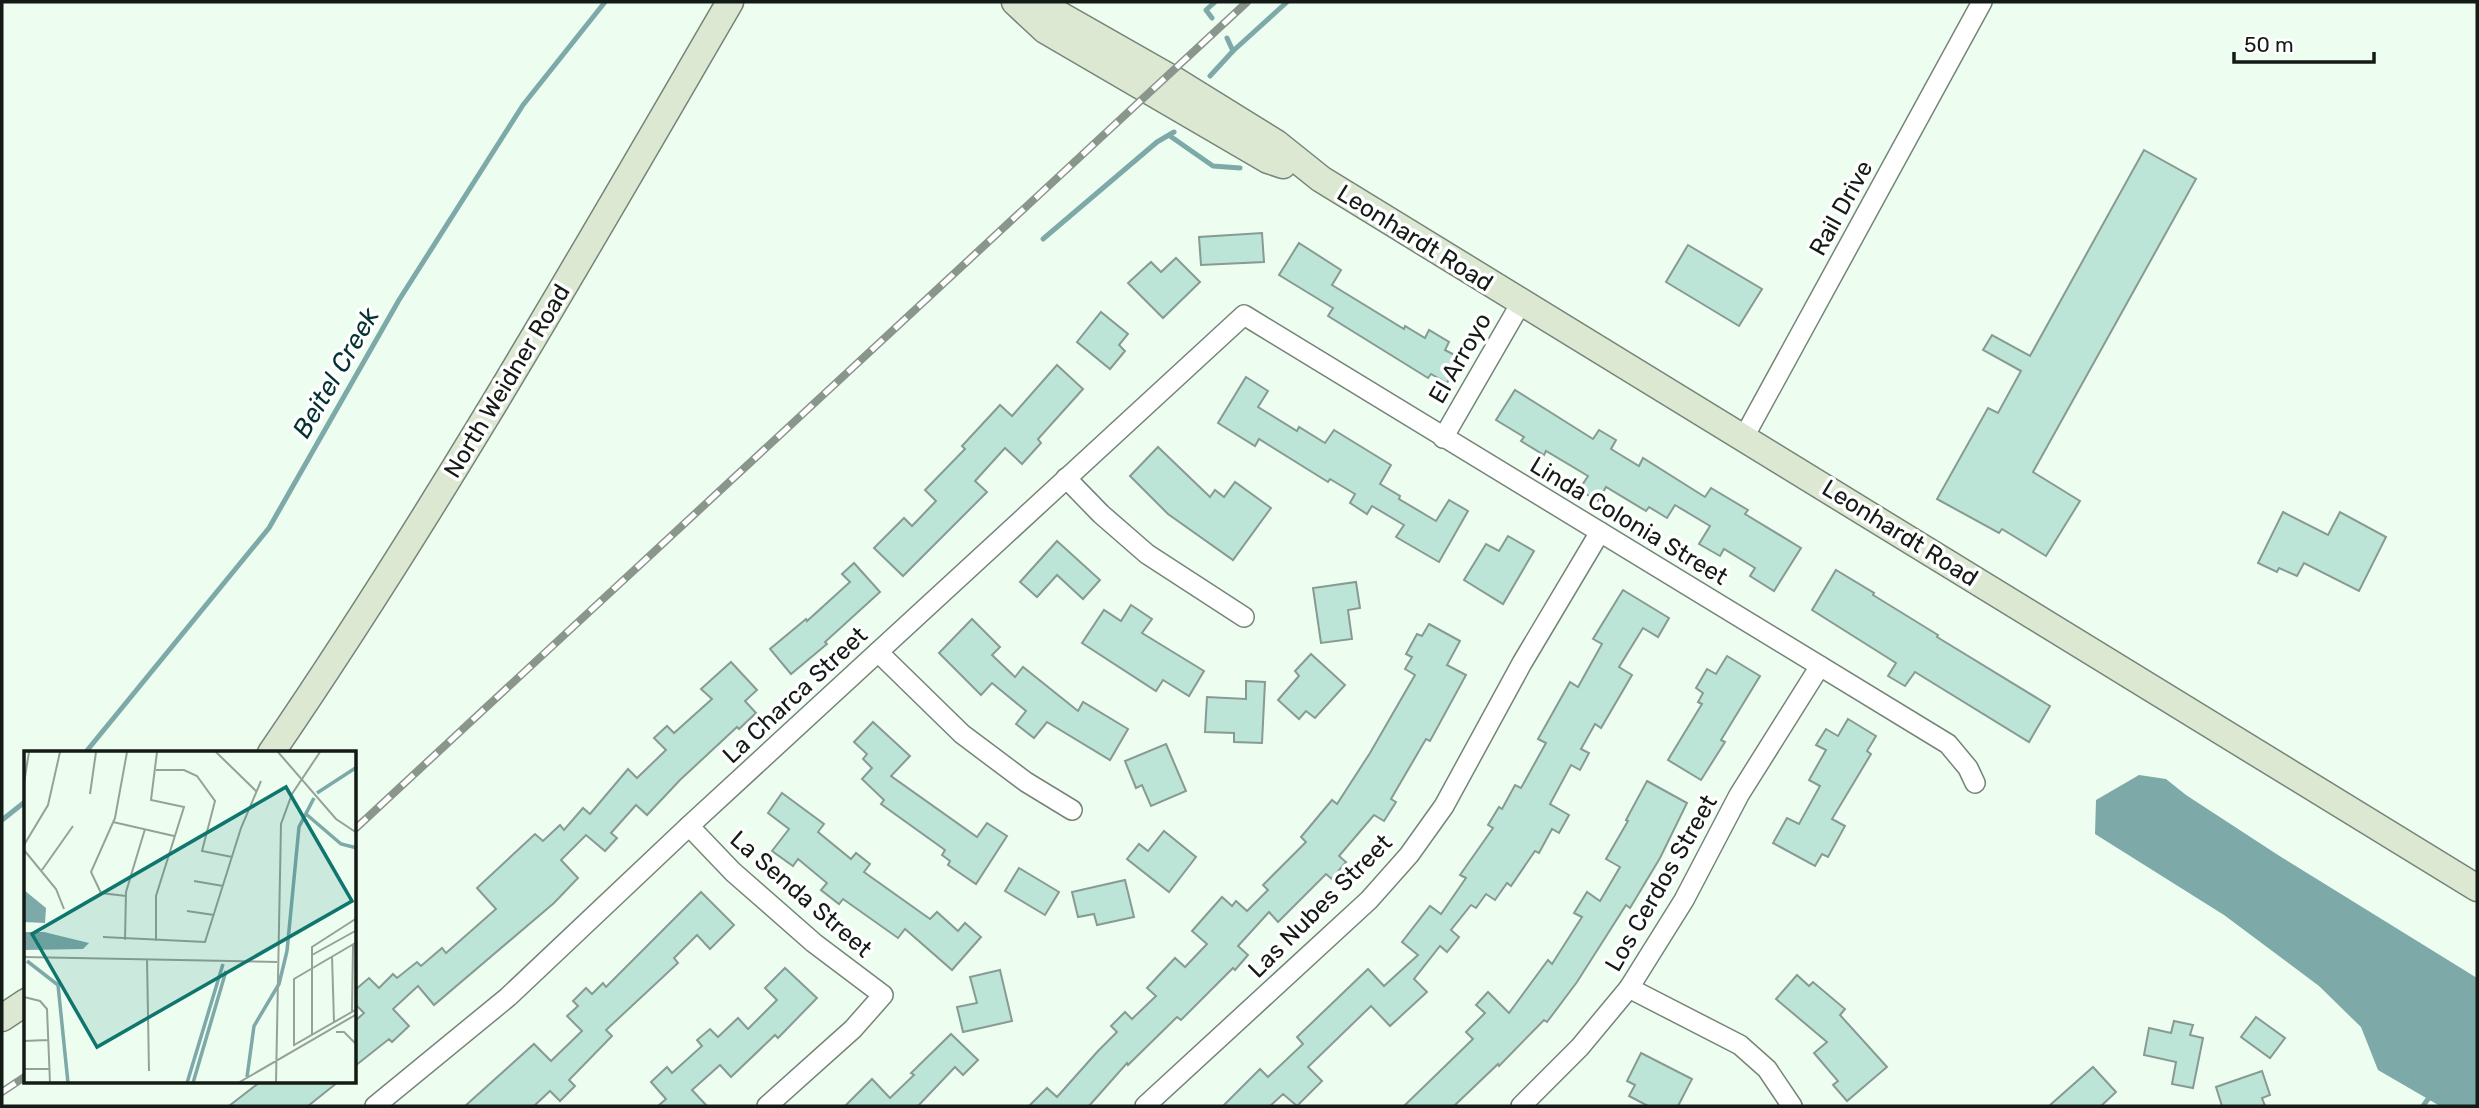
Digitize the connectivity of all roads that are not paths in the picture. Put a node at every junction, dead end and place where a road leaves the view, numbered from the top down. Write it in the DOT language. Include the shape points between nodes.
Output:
graph roads {
  1 [pos="730,2"];
  2 [pos="1015,2"];
  3 [pos="1037,2"];
  4 [pos="1982,2"];
  5 [pos="1321,179"];
  6 [pos="1521,303"];
  7 [pos="1244,315"];
  8 [pos="1744,437"];
  9 [pos="1443,438"];
  10 [pos="1066,478"];
  11 [pos="1600,532"];
  12 [pos="1244,617"];
  13 [pos="878,652"];
  14 [pos="1820,666"];
  15 [pos="272,751"];
  16 [pos="1975,783"];
  17 [pos="1072,810"];
  18 [pos="690,826"];
  19 [pos="2477,888"];
  20 [pos="1629,988"];
  21 [pos="24,1003"];
  22 [pos="2,1018"];
  23 [pos="375,1106"];
  24 [pos="767,1106"];
  25 [pos="1146,1106"];
  26 [pos="1521,1106"];
  27 [pos="1792,1106"];
  1 -- 15 [label="street, North Weidner Road" via="422,523"];
  2 -- 5 [label="street, Leonhardt Road" via="1045,30 1138,85 1268,160"];
  3 -- 5 [label="street, Leonhardt Road" via="1176,81 1276,144"];
  4 -- 8 [label="street, Rail Drive"];
  5 -- 6 [label="street, Leonhardt Road"];
  6 -- 8 [label="street, Leonhardt Road"];
  6 -- 9 [label="street, El Arroyo"];
  7 -- 9 [label="street, Linda Colonia Street"];
  7 -- 10 [label="street, La Charca Street"];
  8 -- 19 [label="street, Leonhardt Road"];
  9 -- 11 [label="street, Linda Colonia Street"];
  10 -- 12 [label="street" via="1147,554"];
  10 -- 13 [label="street, La Charca Street"];
  11 -- 14 [label="street, Linda Colonia Street"];
  11 -- 25 [label="street, Las Nubes Street" via="1444,806 1409,855 1369,900"];
  13 -- 17 [label="street" via="962,734"];
  13 -- 18 [label="street, La Charca Street"];
  14 -- 16 [label="street, Linda Colonia Street" via="1948,744"];
  14 -- 20 [label="street, Los Cerdos Street" via="1739,795 1684,900"];
  18 -- 23 [label="street, La Charca Street" via="508,997"];
  18 -- 24 [label="street, La Senda Street" via="733,873 883,995 853,1029"];
  20 -- 26 [label="street, Los Cerdos Street" via="1580,1047"];
  20 -- 27 [label="street" via="1740,1045 1767,1069"];
  21 -- 22 [label="street"];
}
